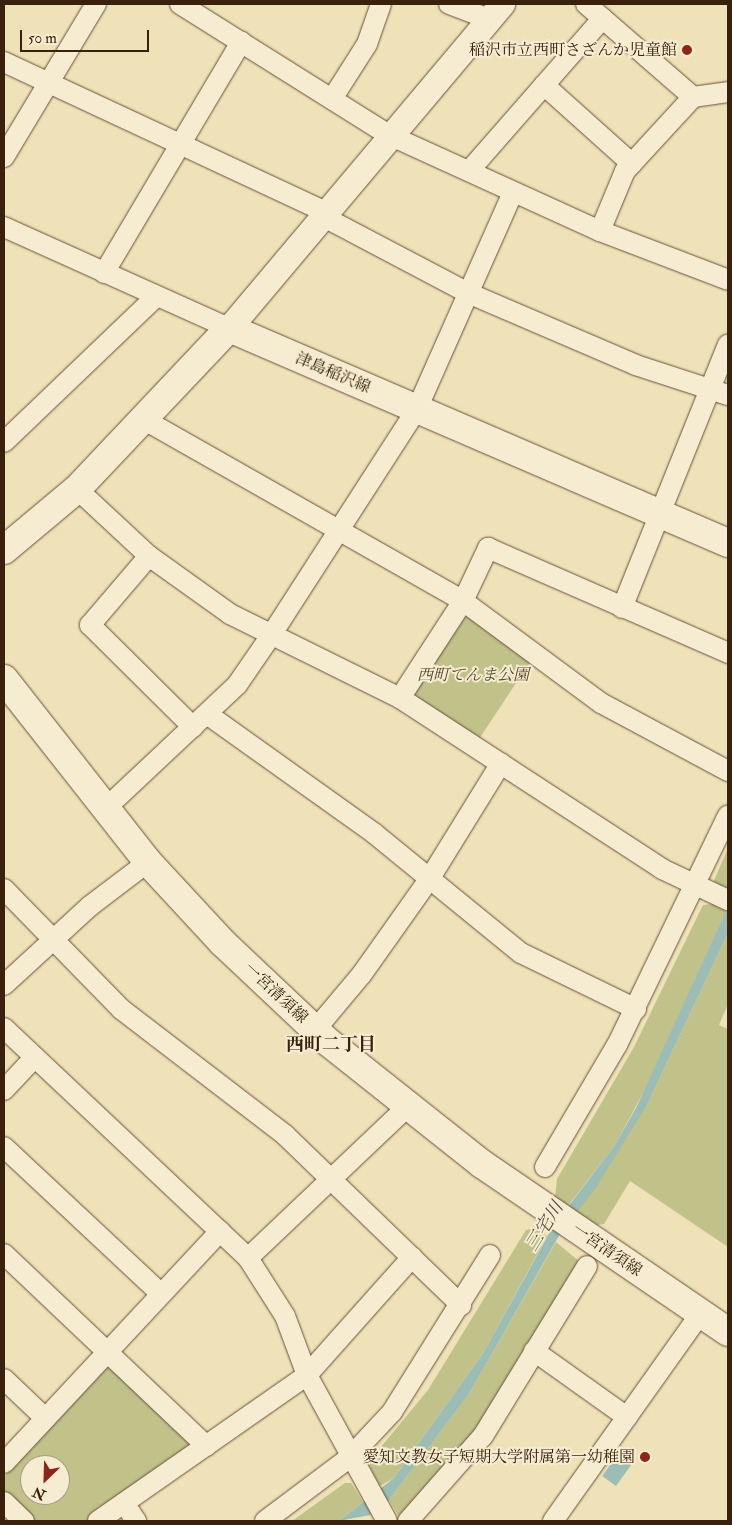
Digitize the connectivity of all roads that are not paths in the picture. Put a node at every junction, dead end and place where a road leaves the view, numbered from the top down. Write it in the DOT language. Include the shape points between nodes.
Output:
graph roads {
  1 [pos="96,4"];
  2 [pos="180,4"];
  3 [pos="381,4"];
  4 [pos="449,4"];
  5 [pos="586,4"];
  6 [pos="496,11"];
  7 [pos="603,18"];
  8 [pos="241,42"];
  9 [pos="4,62"];
  10 [pos="48,84"];
  11 [pos="544,85"];
  12 [pos="728,92"];
  13 [pos="693,97"];
  14 [pos="332,99"];
  15 [pos="390,135"];
  16 [pos="180,146"];
  17 [pos="4,157"];
  18 [pos="632,164"];
  19 [pos="468,172"];
  20 [pos="513,192"];
  21 [pos="323,214"];
  22 [pos="4,227"];
  23 [pos="600,230"];
  24 [pos="104,272"];
  25 [pos="728,280"];
  26 [pos="468,293"];
  27 [pos="158,296"];
  28 [pos="229,328"];
  29 [pos="728,344"];
  30 [pos="719,392"];
  31 [pos="417,409"];
  32 [pos="143,419"];
  33 [pos="4,442"];
  34 [pos="77,489"];
  35 [pos="660,514"];
  36 [pos="339,533"];
  37 [pos="728,544"];
  38 [pos="4,550"];
  39 [pos="149,556"];
  40 [pos="463,601"];
  41 [pos="622,608"];
  42 [pos="270,637"];
  43 [pos="728,653"];
  44 [pos="4,679"];
  45 [pos="400,698"];
  46 [pos="200,720"];
  47 [pos="501,764"];
  48 [pos="728,771"];
  49 [pos="106,808"];
  50 [pos="728,814"];
  51 [pos="148,862"];
  52 [pos="430,878"];
  53 [pos="694,884"];
  54 [pos="4,890"];
  55 [pos="721,897"];
  56 [pos="51,940"];
  57 [pos="4,985"];
  58 [pos="636,1009"];
  59 [pos="4,1028"];
  60 [pos="315,1030"];
  61 [pos="34,1057"];
  62 [pos="4,1090"];
  63 [pos="407,1107"];
  64 [pos="4,1147"];
  65 [pos="545,1167"];
  66 [pos="332,1180"];
  67 [pos="220,1232"];
  68 [pos="4,1254"];
  69 [pos="490,1255"];
  70 [pos="412,1257"];
  71 [pos="248,1258"];
  72 [pos="587,1266"];
  73 [pos="161,1294"];
  74 [pos="461,1305"];
  75 [pos="700,1314"];
  76 [pos="728,1332"];
  77 [pos="534,1351"];
  78 [pos="107,1352"];
  79 [pos="307,1375"];
  80 [pos="4,1379"];
  81 [pos="627,1416"];
  82 [pos="45,1418"];
  83 [pos="206,1446"];
  84 [pos="350,1458"];
  85 [pos="4,1463"];
  86 [pos="4,1502"];
  87 [pos="124,1503"];
  88 [pos="24,1521"];
  89 [pos="98,1521"];
  90 [pos="136,1521"];
  91 [pos="266,1521"];
  92 [pos="388,1521"];
  93 [pos="408,1521"];
  94 [pos="553,1521"];
  1 -- 10 [label="street"];
  2 -- 8 [label="street"];
  3 -- 14 [label="street" via="367,44"];
  4 -- 6 [label="street"];
  5 -- 7 [label="street"];
  6 -- 15 [label="street"];
  7 -- 11 [label="street"];
  7 -- 13 [label="street"];
  8 -- 14 [label="street"];
  8 -- 16 [label="street"];
  9 -- 10 [label="street"];
  10 -- 16 [label="street"];
  10 -- 17 [label="street"];
  11 -- 18 [label="street"];
  11 -- 19 [label="street"];
  12 -- 13 [label="street"];
  13 -- 18 [label="street"];
  14 -- 15 [label="street"];
  15 -- 19 [label="street"];
  15 -- 21 [label="street"];
  16 -- 21 [label="street"];
  16 -- 24 [label="street"];
  18 -- 23 [label="street"];
  19 -- 20 [label="street"];
  20 -- 23 [label="street"];
  20 -- 26 [label="street"];
  21 -- 26 [label="street"];
  21 -- 28 [label="street"];
  22 -- 24 [label="street"];
  23 -- 25 [label="street"];
  24 -- 27 [label="street"];
  26 -- 30 [label="street" via="636,365"];
  26 -- 31 [label="street"];
  27 -- 28 [label="street"];
  27 -- 33 [label="street"];
  28 -- 31 [label="main road, 津島稲沢線"];
  28 -- 32 [label="main road"];
  29 -- 30 [label="street"];
  30 -- 35 [label="street"];
  31 -- 35 [label="main road, 津島稲沢線"];
  31 -- 36 [label="street"];
  32 -- 34 [label="main road"];
  32 -- 36 [label="street"];
  34 -- 38 [label="main road"];
  34 -- 39 [label="street"];
  35 -- 37 [label="main road, 津島稲沢線"];
  35 -- 41 [label="street"];
  36 -- 40 [label="street"];
  36 -- 42 [label="street"];
  39 -- 42 [label="street"];
  39 -- 46 [label="street" via="90,624"];
  40 -- 41 [label="street" via="488,548"];
  40 -- 45 [label="street"];
  40 -- 48 [label="street" via="601,704"];
  41 -- 43 [label="street"];
  42 -- 45 [label="street"];
  42 -- 46 [label="street" via="237,685"];
  44 -- 49 [label="main road, 一宮清須線"];
  45 -- 47 [label="street"];
  46 -- 49 [label="street"];
  46 -- 52 [label="street"];
  47 -- 52 [label="street"];
  47 -- 53 [label="street" via="662,869"];
  49 -- 51 [label="main road, 一宮清須線"];
  50 -- 53 [label="street"];
  51 -- 56 [label="street"];
  51 -- 60 [label="main road, 一宮清須線"];
  52 -- 58 [label="street" via="520,953"];
  52 -- 60 [label="street" via="362,974"];
  53 -- 55 [label="street"];
  53 -- 58 [label="street"];
  54 -- 56 [label="street"];
  56 -- 57 [label="street"];
  56 -- 66 [label="street" via="121,1009 285,1135"];
  58 -- 65 [label="street"];
  59 -- 61 [label="street"];
  60 -- 63 [label="main road, 一宮清須線"];
  61 -- 62 [label="street"];
  61 -- 67 [label="street"];
  63 -- 66 [label="street"];
  63 -- 75 [label="main road, 一宮清須線" via="546,1209"];
  64 -- 73 [label="street"];
  66 -- 70 [label="street"];
  66 -- 71 [label="street"];
  67 -- 71 [label="street"];
  67 -- 73 [label="street"];
  68 -- 78 [label="street"];
  69 -- 74 [label="street"];
  70 -- 74 [label="street"];
  70 -- 79 [label="street"];
  71 -- 79 [label="street" via="285,1316"];
  72 -- 77 [label="street"];
  73 -- 78 [label="street"];
  74 -- 84 [label="street" via="392,1412"];
  75 -- 76 [label="main road, 一宮清須線"];
  75 -- 81 [label="street"];
  77 -- 81 [label="street"];
  77 -- 93 [label="street" via="483,1436"];
  78 -- 82 [label="street"];
  78 -- 83 [label="street"];
  79 -- 83 [label="street"];
  79 -- 84 [label="street"];
  80 -- 82 [label="street"];
  81 -- 94 [label="street"];
  82 -- 85 [label="street"];
  83 -- 87 [label="street"];
  84 -- 91 [label="street"];
  84 -- 92 [label="street"];
  86 -- 88 [label="street"];
  87 -- 89 [label="street"];
  87 -- 90 [label="street"];
}
